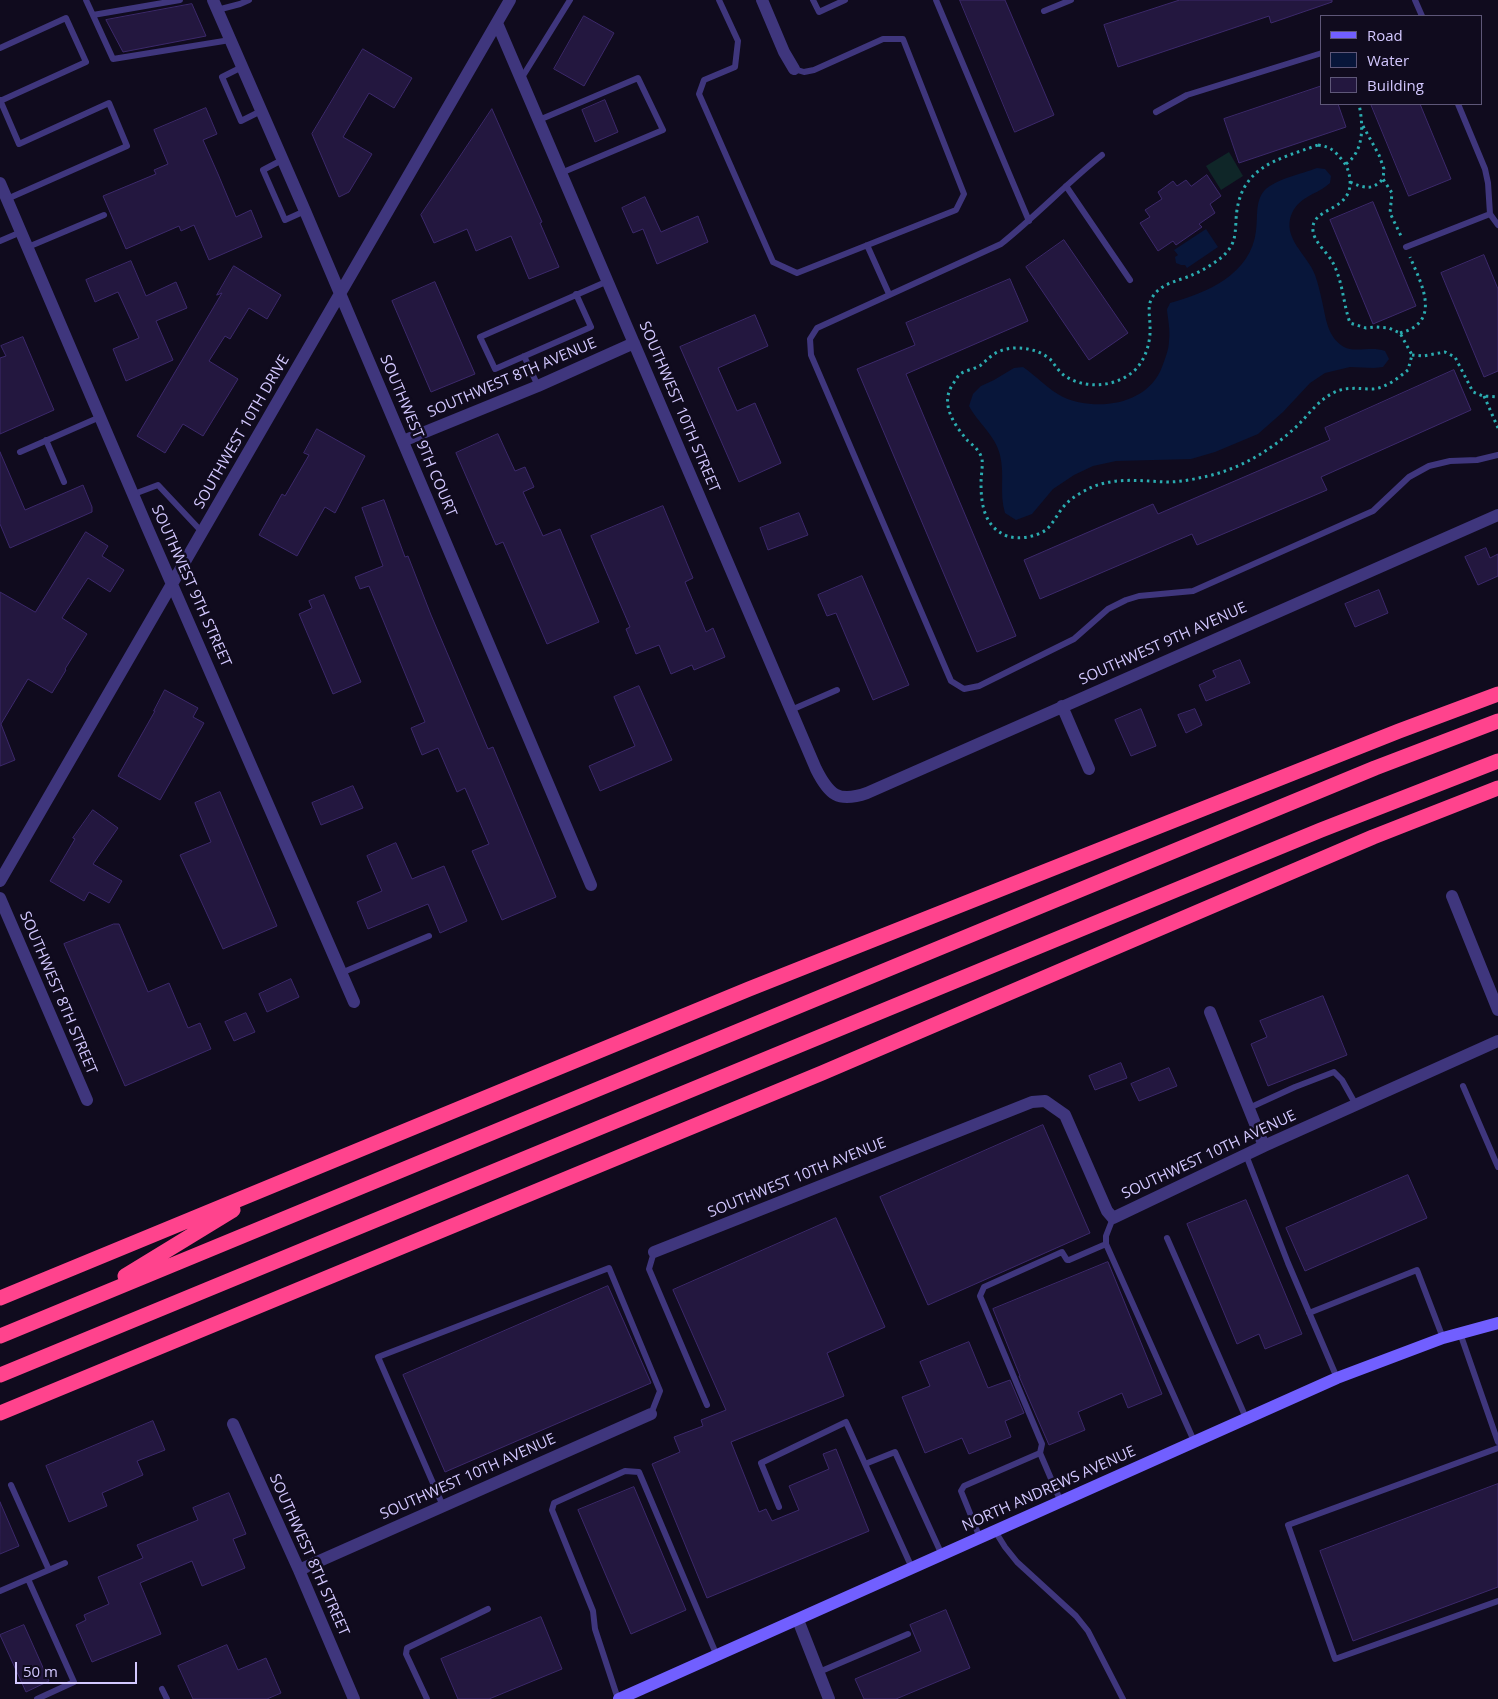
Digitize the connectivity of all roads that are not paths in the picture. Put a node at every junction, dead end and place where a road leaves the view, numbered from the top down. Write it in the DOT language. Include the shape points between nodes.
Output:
graph roads {
  1 [pos="86,0"];
  2 [pos="180,0"];
  3 [pos="249,0"];
  4 [pos="510,0"];
  5 [pos="570,0"];
  6 [pos="719,0"];
  7 [pos="762,0"];
  8 [pos="812,0"];
  9 [pos="845,0"];
  10 [pos="936,0"];
  11 [pos="1071,0"];
  12 [pos="1415,0"];
  13 [pos="215,5"];
  14 [pos="1044,11"];
  15 [pos="93,15"];
  16 [pos="1422,15"];
  17 [pos="497,23"];
  18 [pos="230,40"];
  19 [pos="0,48"];
  20 [pos="1320,55"];
  21 [pos="242,67"];
  22 [pos="794,69"];
  23 [pos="521,79"];
  24 [pos="0,101"];
  25 [pos="1458,105"];
  26 [pos="261,111"];
  27 [pos="1156,112"];
  28 [pos="539,120"];
  29 [pos="1102,155"];
  30 [pos="282,160"];
  31 [pos="561,173"];
  32 [pos="0,183"];
  33 [pos="1066,186"];
  34 [pos="7,199"];
  35 [pos="305,211"];
  36 [pos="1490,214"];
  37 [pos="104,215"];
  38 [pos="1029,221"];
  39 [pos="1498,225"];
  40 [pos="21,232"];
  41 [pos="0,241"];
  42 [pos="867,245"];
  43 [pos="28,247"];
  44 [pos="1406,247"];
  45 [pos="1130,280"];
  46 [pos="608,281"];
  47 [pos="340,294"];
  48 [pos="576,294"];
  49 [pos="889,294"];
  50 [pos="634,344"];
  51 [pos="524,356"];
  52 [pos="538,386"];
  53 [pos="100,417"];
  54 [pos="46,440"];
  55 [pos="403,442"];
  56 [pos="20,452"];
  57 [pos="1498,455"];
  58 [pos="64,482"];
  59 [pos="134,494"];
  60 [pos="1498,515"];
  61 [pos="203,532"];
  62 [pos="173,584"];
  63 [pos="837,690"];
  64 [pos="1498,694"];
  65 [pos="1062,706"];
  66 [pos="791,710"];
  67 [pos="1498,721"];
  68 [pos="1498,761"];
  69 [pos="1089,769"];
  70 [pos="1498,788"];
  71 [pos="839,797"];
  72 [pos="0,880"];
  73 [pos="591,885"];
  74 [pos="1452,896"];
  75 [pos="0,898"];
  76 [pos="429,936"];
  77 [pos="342,973"];
  78 [pos="354,1002"];
  79 [pos="1498,1010"];
  80 [pos="1210,1012"];
  81 [pos="1498,1041"];
  82 [pos="1463,1086"];
  83 [pos="87,1100"];
  84 [pos="1356,1105"];
  85 [pos="1249,1108"];
  86 [pos="1264,1146"];
  87 [pos="1246,1155"];
  88 [pos="1498,1167"];
  89 [pos="274,1185"];
  90 [pos="1113,1218"];
  91 [pos="1167,1238"];
  92 [pos="1106,1244"];
  93 [pos="654,1252"];
  94 [pos="0,1298"];
  95 [pos="83,1302"];
  96 [pos="1309,1313"];
  97 [pos="1498,1323"];
  98 [pos="1460,1333"];
  99 [pos="0,1336"];
  100 [pos="1443,1338"];
  101 [pos="0,1375"];
  102 [pos="1337,1378"];
  103 [pos="707,1405"];
  104 [pos="0,1413"];
  105 [pos="651,1414"];
  106 [pos="1246,1418"];
  107 [pos="233,1424"];
  108 [pos="1194,1441"];
  109 [pos="1498,1442"];
  110 [pos="1498,1448"];
  111 [pos="1040,1453"];
  112 [pos="866,1464"];
  113 [pos="11,1486"];
  114 [pos="1061,1502"];
  115 [pos="443,1506"];
  116 [pos="779,1507"];
  117 [pos="995,1531"];
  118 [pos="980,1538"];
  119 [pos="942,1555"];
  120 [pos="65,1563"];
  121 [pos="912,1568"];
  122 [pos="49,1570"];
  123 [pos="299,1570"];
  124 [pos="28,1579"];
  125 [pos="0,1591"];
  126 [pos="1498,1601"];
  127 [pos="488,1609"];
  128 [pos="798,1620"];
  129 [pos="908,1634"];
  130 [pos="717,1656"];
  131 [pos="819,1672"];
  132 [pos="162,1689"];
  133 [pos="37,1699"];
  134 [pos="167,1699"];
  135 [pos="354,1699"];
  136 [pos="427,1699"];
  137 [pos="618,1699"];
  138 [pos="829,1699"];
  139 [pos="1123,1699"];
  1 -- 15 [label="lane"];
  2 -- 15 [label="lane"];
  3 -- 13 [label="lane" via="240,4"];
  4 -- 17 [label="street, SOUTHWEST 10TH DRIVE"];
  5 -- 23 [label="lane"];
  6 -- 42 [label="lane" via="738,41 735,67 704,80 699,94 773,262 797,273"];
  7 -- 22 [label="street"];
  8 -- 9 [label="lane" via="819,12"];
  10 -- 38 [label="lane"];
  11 -- 14 [label="lane"];
  12 -- 16 [label="lane"];
  13 -- 18 [label="street, SOUTHWEST 9TH COURT"];
  15 -- 18 [label="lane" via="113,59"];
  17 -- 23 [label="street, SOUTHWEST 10TH STREET"];
  17 -- 47 [label="street, SOUTHWEST 10TH DRIVE"];
  18 -- 21 [label="street, SOUTHWEST 9TH COURT"];
  19 -- 24 [label="lane" via="66,18 86,62"];
  20 -- 27 [label="lane" via="1187,95"];
  21 -- 26 [label="street, SOUTHWEST 9TH COURT"];
  21 -- 26 [label="lane" via="222,77 241,121"];
  22 -- 42 [label="lane" via="814,70 883,39 903,39 964,194 956,210"];
  23 -- 28 [label="street, SOUTHWEST 10TH STREET"];
  24 -- 34 [label="lane" via="19,144 109,103 127,146"];
  25 -- 36 [label="lane" via="1486,169"];
  26 -- 30 [label="street, SOUTHWEST 9TH COURT"];
  28 -- 31 [label="street, SOUTHWEST 10TH STREET"];
  28 -- 31 [label="lane" via="638,78 663,130"];
  29 -- 33 [label="lane"];
  30 -- 35 [label="street, SOUTHWEST 9TH COURT"];
  30 -- 35 [label="lane" via="262,170 285,220"];
  31 -- 46 [label="street, SOUTHWEST 10TH STREET"];
  32 -- 34 [label="street, SOUTHWEST 9TH STREET"];
  33 -- 38 [label="lane"];
  33 -- 45 [label="lane"];
  34 -- 40 [label="street, SOUTHWEST 9TH STREET"];
  35 -- 47 [label="street, SOUTHWEST 9TH COURT"];
  36 -- 39 [label="lane"];
  36 -- 44 [label="lane"];
  37 -- 43 [label="lane"];
  38 -- 49 [label="lane" via="1001,244"];
  40 -- 41 [label="lane"];
  40 -- 43 [label="street, SOUTHWEST 9TH STREET"];
  42 -- 49 [label="lane"];
  43 -- 53 [label="street, SOUTHWEST 9TH STREET"];
  46 -- 48 [label="lane"];
  46 -- 50 [label="street, SOUTHWEST 10TH STREET"];
  47 -- 55 [label="street, SOUTHWEST 9TH COURT"];
  47 -- 61 [label="street, SOUTHWEST 10TH DRIVE"];
  48 -- 51 [label="lane" via="591,327"];
  48 -- 51 [label="lane" via="480,337 494,369"];
  49 -- 57 [label="lane" via="817,328 810,339 811,354 951,681 964,688 979,686 1074,639 1108,610 1126,600 1193,591 1372,511 1409,477 1429,466"];
  50 -- 52 [label="street, SOUTHWEST 8TH AVENUE"];
  50 -- 66 [label="street, SOUTHWEST 10TH STREET"];
  51 -- 52 [label="lane"];
  52 -- 55 [label="street, SOUTHWEST 8TH AVENUE"];
  53 -- 54 [label="lane"];
  53 -- 59 [label="street, SOUTHWEST 9TH STREET"];
  54 -- 56 [label="lane"];
  54 -- 58 [label="lane"];
  55 -- 73 [label="street, SOUTHWEST 9TH COURT"];
  59 -- 61 [label="lane" via="158,485"];
  59 -- 62 [label="street, SOUTHWEST 9TH STREET"];
  60 -- 65 [label="street, SOUTHWEST 9TH AVENUE"];
  61 -- 62 [label="street, SOUTHWEST 10TH DRIVE"];
  62 -- 72 [label="street, SOUTHWEST 10TH DRIVE"];
  62 -- 77 [label="street, SOUTHWEST 9TH STREET"];
  63 -- 66 [label="lane"];
  64 -- 89 [label="highway" via="766,983"];
  65 -- 69 [label="street"];
  65 -- 71 [label="street, SOUTHWEST 9TH AVENUE" via="867,792"];
  66 -- 71 [label="street, SOUTHWEST 10TH STREET" via="820,776"];
  67 -- 95 [label="highway" via="1375,768"];
  68 -- 101 [label="highway" via="1340,822"];
  70 -- 104 [label="highway" via="1348,847 786,1088"];
  74 -- 79 [label="street"];
  75 -- 83 [label="street, SOUTHWEST 8TH STREET"];
  76 -- 77 [label="lane"];
  77 -- 78 [label="street, SOUTHWEST 9TH STREET"];
  80 -- 85 [label="street"];
  81 -- 84 [label="street, SOUTHWEST 10TH AVENUE"];
  82 -- 88 [label="lane"];
  84 -- 85 [label="lane" via="1334,1072"];
  84 -- 86 [label="street, SOUTHWEST 10TH AVENUE"];
  85 -- 86 [label="street"];
  86 -- 87 [label="street, SOUTHWEST 10TH AVENUE"];
  87 -- 90 [label="street, SOUTHWEST 10TH AVENUE"];
  87 -- 96 [label="lane"];
  89 -- 94 [label="highway"];
  89 -- 95 [label="highway"];
  90 -- 92 [label="lane"];
  90 -- 93 [label="street, SOUTHWEST 10TH AVENUE" via="1065,1115 1045,1101 1032,1102"];
  91 -- 106 [label="lane"];
  92 -- 108 [label="lane"];
  92 -- 111 [label="lane" via="1070,1260 1062,1252 984,1287 980,1296 1042,1444"];
  93 -- 103 [label="lane" via="649,1269"];
  95 -- 99 [label="highway"];
  96 -- 100 [label="lane" via="1417,1270"];
  96 -- 102 [label="lane"];
  97 -- 98 [label="main road, NORTH ANDREWS AVENUE"];
  98 -- 100 [label="main road, NORTH ANDREWS AVENUE"];
  98 -- 109 [label="lane"];
  100 -- 102 [label="main road, NORTH ANDREWS AVENUE"];
  102 -- 106 [label="main road, NORTH ANDREWS AVENUE"];
  105 -- 115 [label="street, SOUTHWEST 10TH AVENUE"];
  105 -- 115 [label="lane" via="660,1391 609,1268 378,1357"];
  106 -- 108 [label="main road, NORTH ANDREWS AVENUE"];
  107 -- 123 [label="street, SOUTHWEST 8TH STREET"];
  108 -- 114 [label="main road, NORTH ANDREWS AVENUE"];
  110 -- 126 [label="lane" via="1288,1524 1335,1659"];
  111 -- 114 [label="lane"];
  111 -- 118 [label="lane" via="964,1486 961,1491"];
  112 -- 116 [label="lane" via="846,1422 761,1463"];
  112 -- 119 [label="lane" via="895,1452"];
  112 -- 121 [label="lane"];
  113 -- 122 [label="lane"];
  114 -- 117 [label="main road, NORTH ANDREWS AVENUE"];
  115 -- 123 [label="street, SOUTHWEST 10TH AVENUE"];
  117 -- 118 [label="main road, NORTH ANDREWS AVENUE"];
  117 -- 139 [label="lane" via="1017,1562 1088,1631"];
  118 -- 119 [label="main road, NORTH ANDREWS AVENUE"];
  119 -- 121 [label="main road, NORTH ANDREWS AVENUE"];
  120 -- 122 [label="lane"];
  121 -- 128 [label="main road, NORTH ANDREWS AVENUE"];
  122 -- 124 [label="lane"];
  123 -- 135 [label="street, SOUTHWEST 8TH STREET"];
  124 -- 125 [label="lane"];
  124 -- 133 [label="lane" via="74,1682"];
  127 -- 136 [label="lane" via="407,1648 406,1654"];
  128 -- 130 [label="main road, NORTH ANDREWS AVENUE"];
  128 -- 131 [label="street"];
  129 -- 131 [label="lane"];
  130 -- 137 [label="main road, NORTH ANDREWS AVENUE"];
  130 -- 137 [label="lane" via="639,1472 625,1471 554,1503 552,1510 593,1611 595,1629"];
  131 -- 138 [label="street"];
  132 -- 134 [label="lane"];
}
